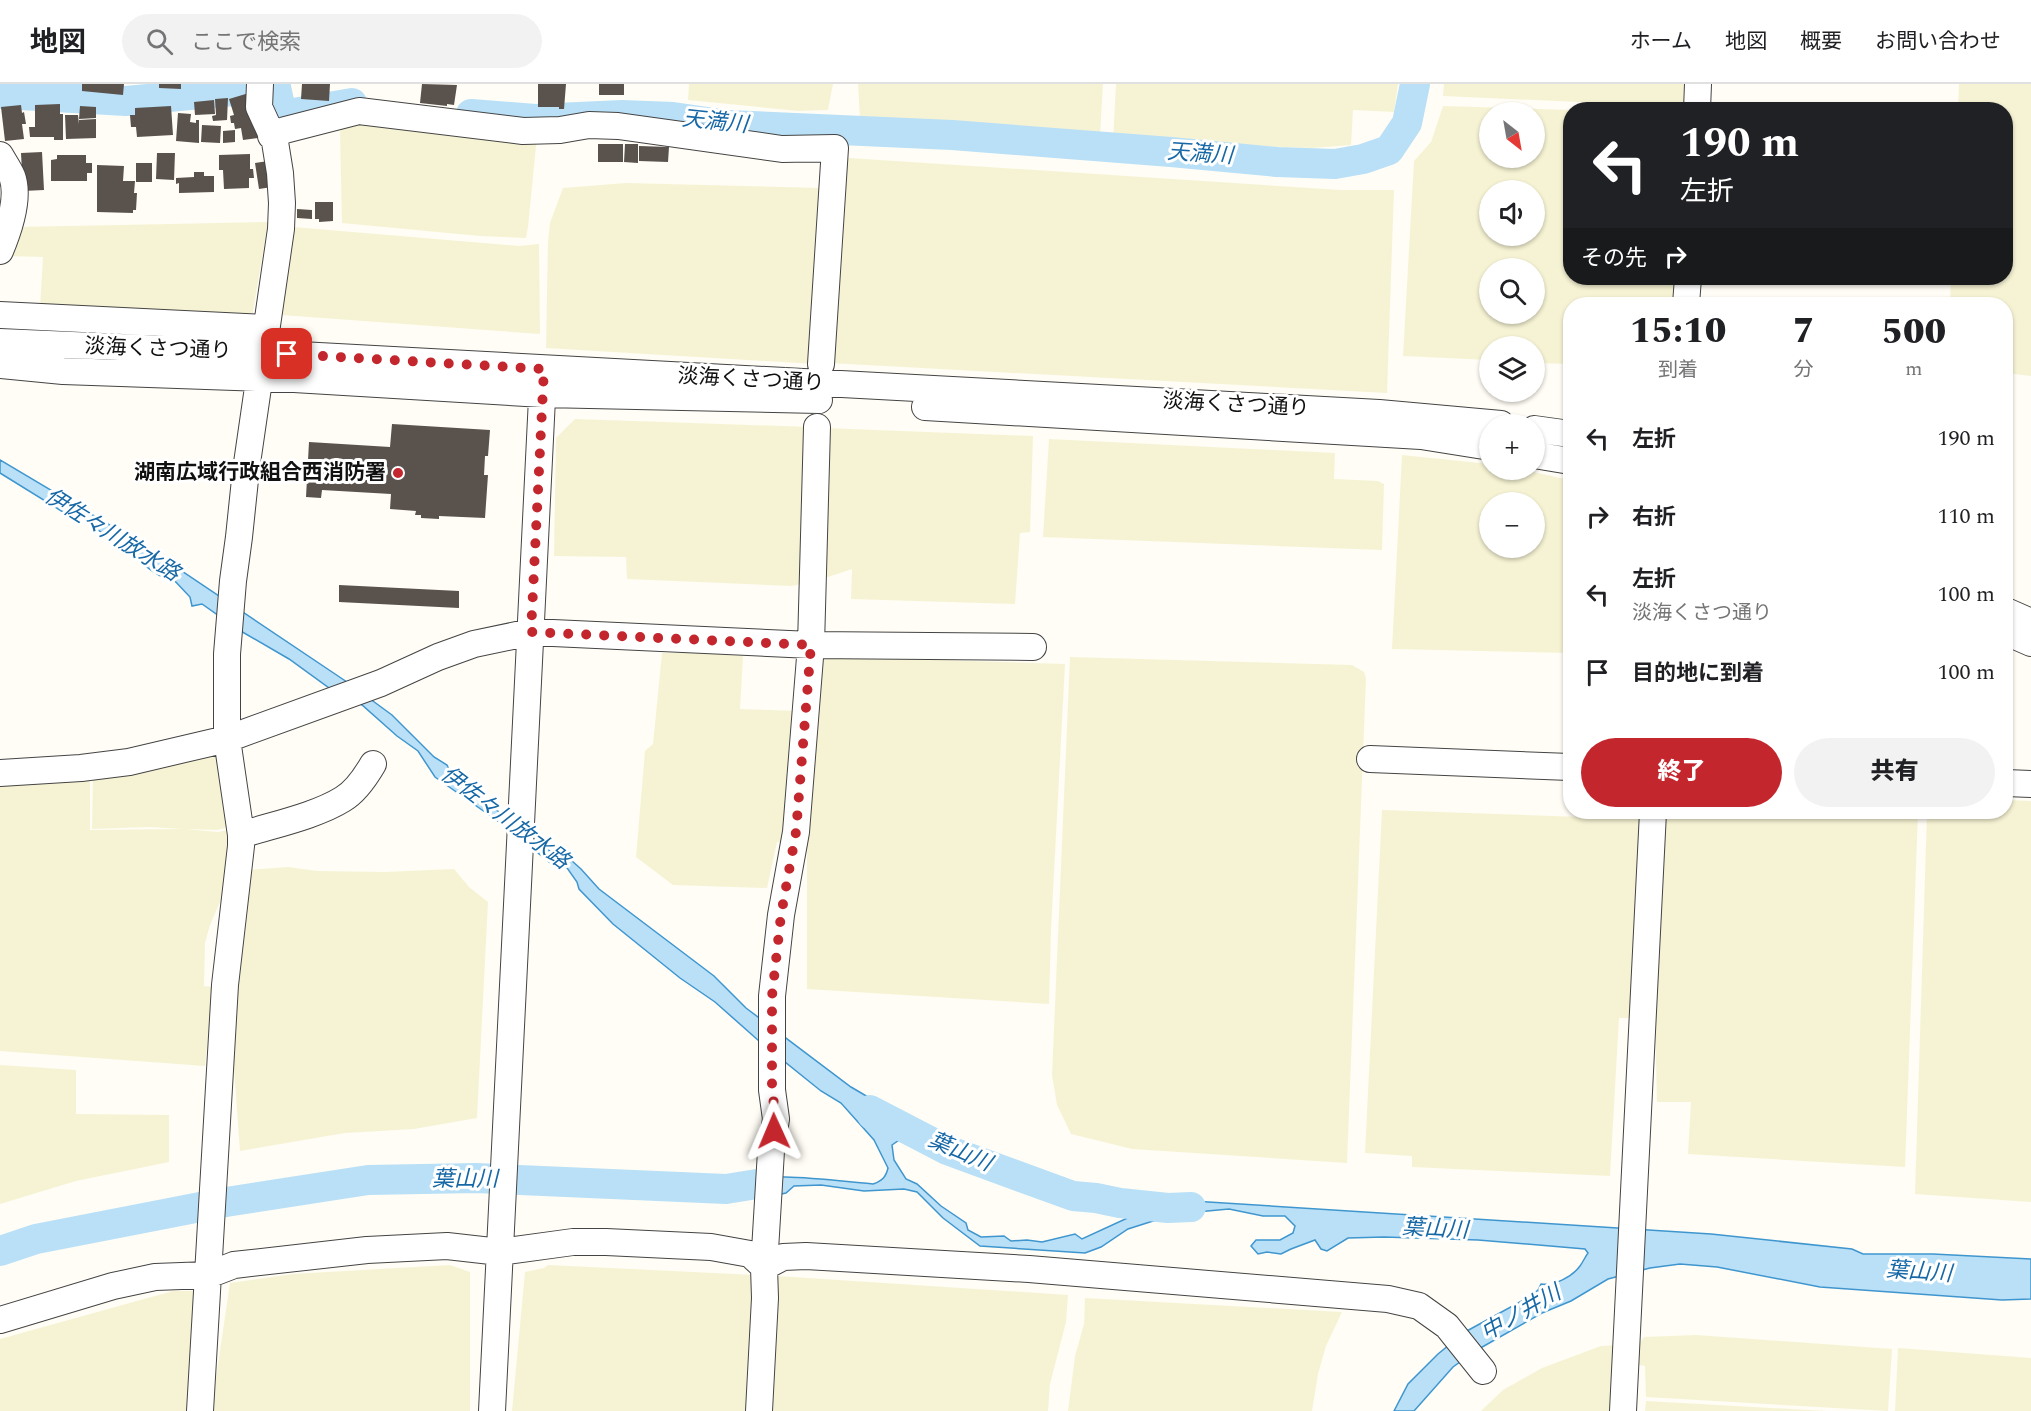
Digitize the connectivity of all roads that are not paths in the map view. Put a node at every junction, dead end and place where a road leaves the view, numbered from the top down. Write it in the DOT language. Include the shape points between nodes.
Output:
graph roads {
  1 [pos="261,84"];
  2 [pos="1698,84"];
  3 [pos="1697,102"];
  4 [pos="272,136"];
  5 [pos="0,155"];
  6 [pos="0,251"];
  7 [pos="0,315"];
  8 [pos="0,342"];
  9 [pos="263,353"];
  10 [pos="821,364"];
  11 [pos="0,365"];
  12 [pos="543,381"];
  13 [pos="1479,422"];
  14 [pos="816,427"];
  15 [pos="1545,431"];
  16 [pos="1563,433"];
  17 [pos="1479,445"];
  18 [pos="1545,457"];
  19 [pos="1563,460"];
  20 [pos="2013,614"];
  21 [pos="2031,622"];
  22 [pos="531,632"];
  23 [pos="2013,635"];
  24 [pos="2031,643"];
  25 [pos="811,645"];
  26 [pos="1033,648"];
  27 [pos="227,739"];
  28 [pos="1370,759"];
  29 [pos="373,764"];
  30 [pos="1563,767"];
  31 [pos="0,773"];
  32 [pos="2013,783"];
  33 [pos="2031,784"];
  34 [pos="1653,819"];
  35 [pos="242,835"];
  36 [pos="500,1252"];
  37 [pos="764,1267"];
  38 [pos="208,1272"];
  39 [pos="0,1320"];
  40 [pos="1483,1371"];
  41 [pos="200,1411"];
  42 [pos="492,1411"];
  43 [pos="759,1411"];
  44 [pos="1623,1411"];
  1 -- 4 [label="street" via="258,107"];
  2 -- 3 [label="street"];
  4 -- 9 [label="street" via="282,203 281,229"];
  4 -- 10 [label="street" via="359,111 524,131 618,126 782,149 835,148"];
  5 -- 6 [label="street" via="14,189 8,230"];
  7 -- 9 [label="street"];
  8 -- 9 [label="street, 淡海くさつ通り"];
  9 -- 11 [label="street, 淡海くさつ通り" via="63,371"];
  9 -- 12 [label="street, 淡海くさつ通り"];
  9 -- 27 [label="street" via="233,581 227,654"];
  12 -- 13 [label="street, 淡海くさつ通り" via="1379,413"];
  12 -- 17 [label="street, 淡海くさつ通り" via="1421,436"];
  12 -- 22 [label="street"];
  14 -- 25 [label="street"];
  15 -- 16 [label="street"];
  18 -- 19 [label="street"];
  20 -- 21 [label="street"];
  22 -- 25 [label="street"];
  22 -- 27 [label="street" via="474,644 381,683"];
  22 -- 36 [label="street"];
  23 -- 24 [label="street"];
  25 -- 26 [label="street"];
  25 -- 37 [label="street" via="796,832 772,996 776,1119"];
  27 -- 31 [label="street" via="129,762"];
  27 -- 35 [label="street"];
  28 -- 30 [label="street"];
  29 -- 35 [label="street" via="345,799"];
  32 -- 33 [label="street"];
  34 -- 44 [label="street"];
  35 -- 38 [label="street" via="225,985"];
  36 -- 37 [label="street" via="573,1242 711,1247 750,1254"];
  36 -- 38 [label="street" via="447,1246 367,1250 234,1265"];
  36 -- 42 [label="street"];
  37 -- 40 [label="street" via="783,1257 817,1257 1029,1269 1388,1299 1419,1305 1447,1326"];
  37 -- 43 [label="street"];
  38 -- 39 [label="street" via="113,1286"];
  38 -- 41 [label="street"];
}
